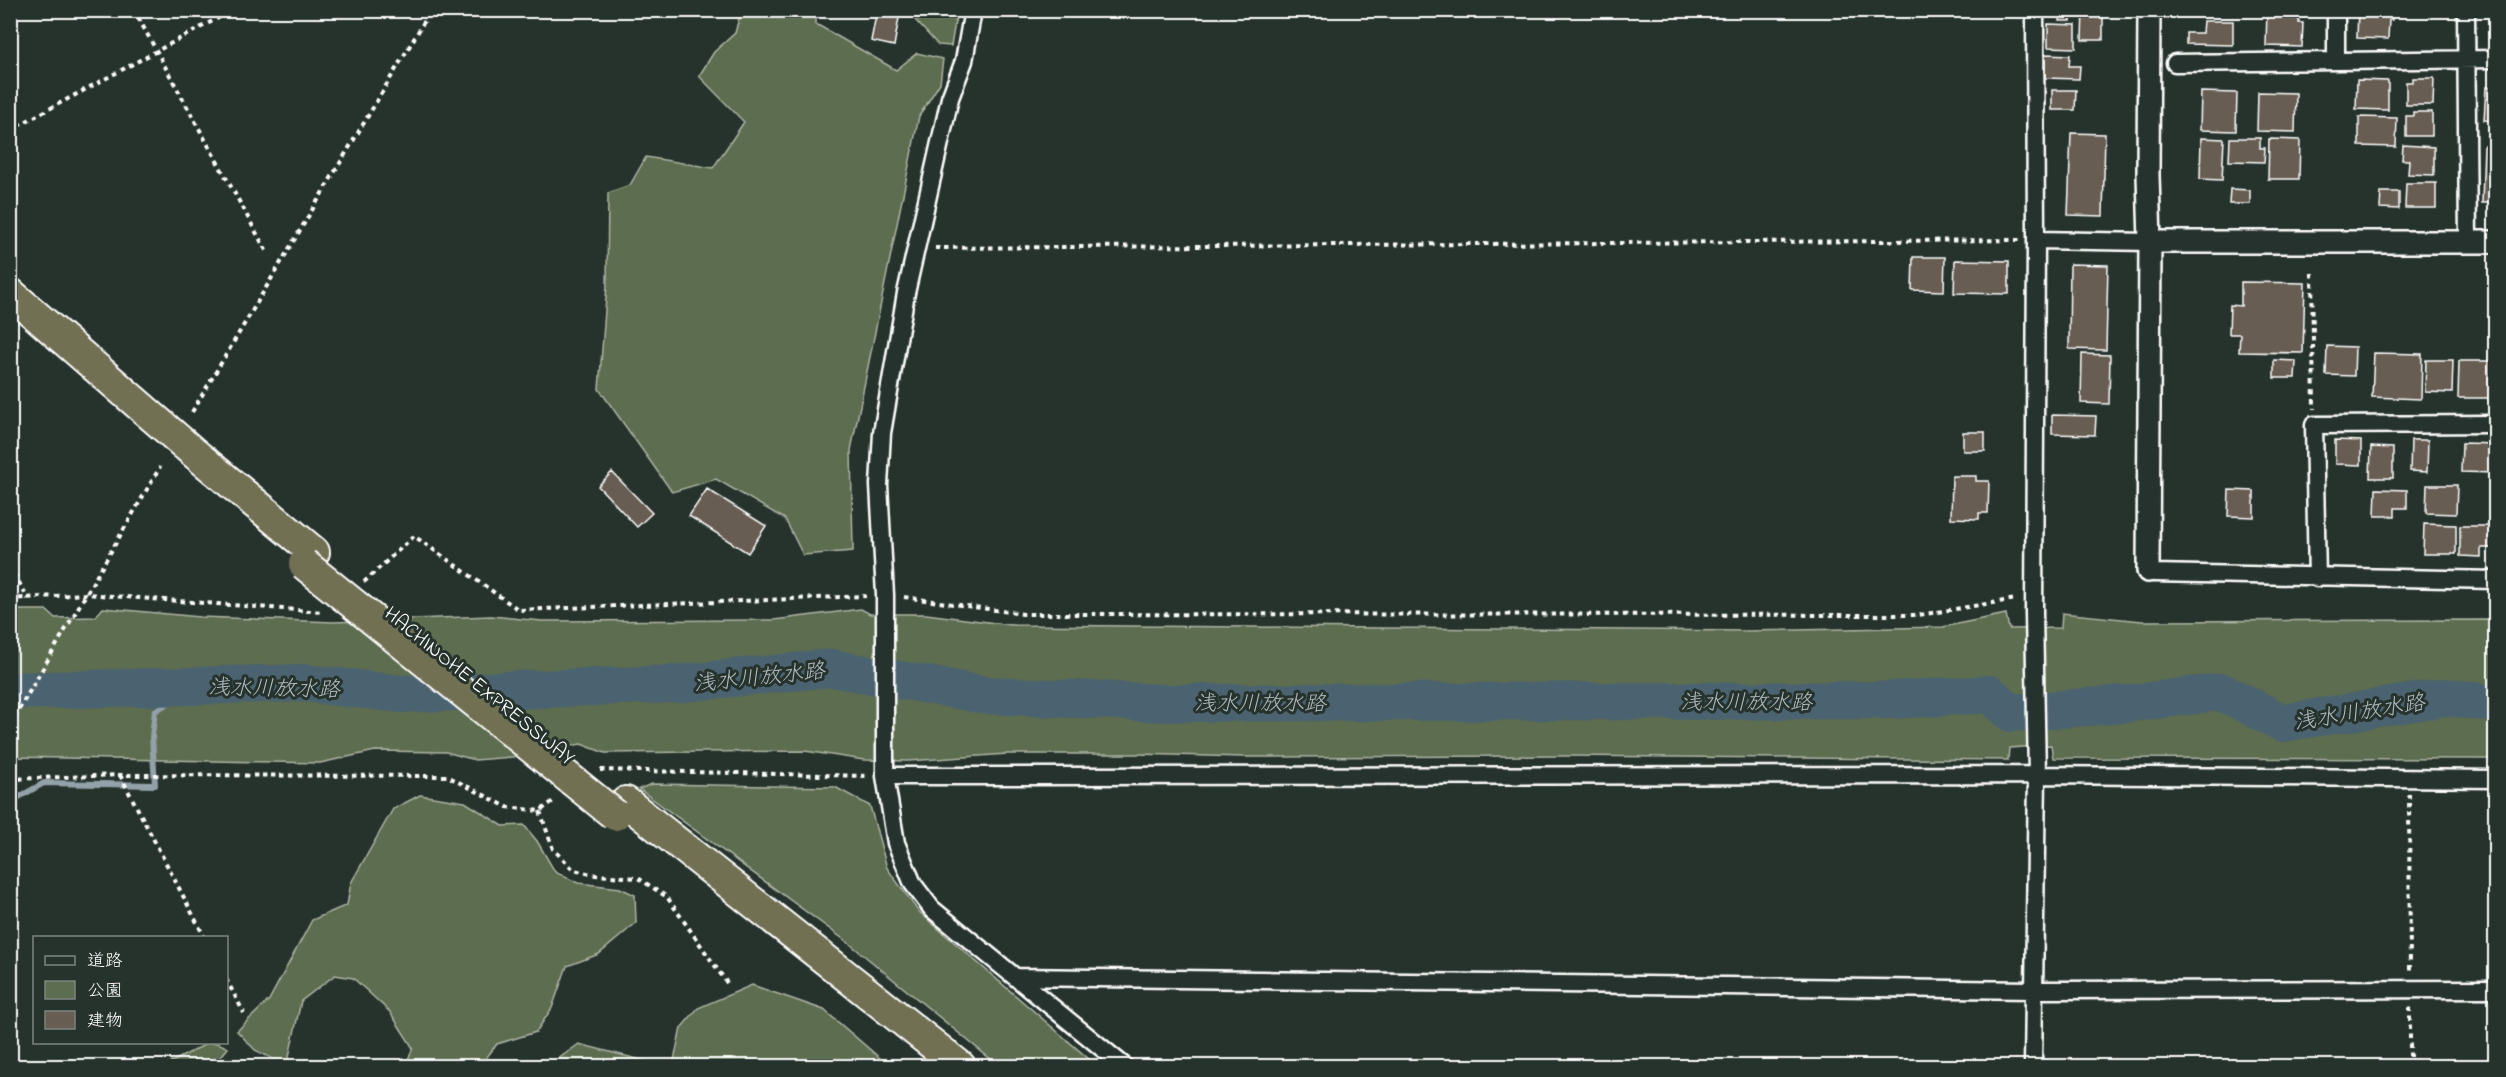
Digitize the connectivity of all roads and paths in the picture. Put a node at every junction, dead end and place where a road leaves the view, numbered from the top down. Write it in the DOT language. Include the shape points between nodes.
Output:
graph roads {
  1 [pos="134,10"];
  2 [pos="233,10"];
  3 [pos="431,10"];
  4 [pos="973,10"];
  5 [pos="2035,10"];
  6 [pos="2149,10"];
  7 [pos="2336,10"];
  8 [pos="2466,10"];
  9 [pos="155,51"];
  10 [pos="2336,59"];
  11 [pos="2466,59"];
  12 [pos="2496,59"];
  13 [pos="2175,63"];
  14 [pos="10,130"];
  15 [pos="2036,240"];
  16 [pos="2150,242"];
  17 [pos="2468,242"];
  18 [pos="2496,242"];
  19 [pos="916,248"];
  20 [pos="268,254"];
  21 [pos="2312,273"];
  22 [pos="10,293"];
  23 [pos="10,314"];
  24 [pos="192,412"];
  25 [pos="2314,424"];
  26 [pos="2496,424"];
  27 [pos="160,467"];
  28 [pos="309,558"];
  29 [pos="10,566"];
  30 [pos="2148,571"];
  31 [pos="2317,578"];
  32 [pos="2496,580"];
  33 [pos="356,590"];
  34 [pos="86,594"];
  35 [pos="885,595"];
  36 [pos="2034,596"];
  37 [pos="10,599"];
  38 [pos="28,599"];
  39 [pos="331,612"];
  40 [pos="10,725"];
  41 [pos="120,775"];
  42 [pos="2037,775"];
  43 [pos="591,776"];
  44 [pos="885,777"];
  45 [pos="10,779"];
  46 [pos="2496,779"];
  47 [pos="2409,780"];
  48 [pos="565,793"];
  49 [pos="621,808"];
  50 [pos="540,811"];
  51 [pos="204,936"];
  52 [pos="1015,978"];
  53 [pos="228,983"];
  54 [pos="727,983"];
  55 [pos="2410,988"];
  56 [pos="2496,989"];
  57 [pos="2033,990"];
  58 [pos="244,1013"];
  59 [pos="934,1066"];
  60 [pos="960,1066"];
  61 [pos="1124,1066"];
  62 [pos="2034,1066"];
  63 [pos="2410,1066"];
  1 -- 9 [label="path"];
  2 -- 9 [label="path"];
  3 -- 24 [label="path"];
  4 -- 19 [label="street" via="964,61 950,98"];
  5 -- 15 [label="street"];
  6 -- 16 [label="street"];
  7 -- 10 [label="street"];
  8 -- 11 [label="street"];
  9 -- 14 [label="path"];
  9 -- 20 [label="path"];
  10 -- 11 [label="street"];
  10 -- 13 [label="street"];
  11 -- 12 [label="street"];
  11 -- 17 [label="street"];
  15 -- 16 [label="street"];
  15 -- 19 [label="path"];
  15 -- 36 [label="street"];
  16 -- 17 [label="street"];
  16 -- 30 [label="street"];
  17 -- 18 [label="street"];
  19 -- 35 [label="street" via="882,433 879,485"];
  21 -- 25 [label="path"];
  22 -- 28 [label="highway, HACHINOHE EXPRESSWAY"];
  23 -- 28 [label="highway, HACHINOHE EXPRESSWAY"];
  25 -- 26 [label="street"];
  25 -- 31 [label="street"];
  27 -- 34 [label="path"];
  28 -- 49 [label="highway, HACHINOHE EXPRESSWAY, bridge"];
  29 -- 38 [label="path"];
  30 -- 31 [label="street"];
  31 -- 32 [label="street"];
  33 -- 35 [label="path" via="414,536 519,610"];
  34 -- 38 [label="path"];
  34 -- 39 [label="path"];
  34 -- 40 [label="path"];
  35 -- 36 [label="path" via="1023,614 1883,615 1919,615"];
  35 -- 44 [label="street"];
  36 -- 42 [label="street"];
  37 -- 38 [label="path"];
  41 -- 45 [label="path"];
  41 -- 50 [label="path" via="447,776 507,807"];
  41 -- 51 [label="path"];
  42 -- 44 [label="street"];
  42 -- 47 [label="street"];
  42 -- 57 [label="street"];
  43 -- 44 [label="path" via="600,770 621,770"];
  44 -- 52 [label="street" via="896,843 913,884 932,909"];
  46 -- 47 [label="street"];
  47 -- 55 [label="path"];
  48 -- 50 [label="path"];
  49 -- 59 [label="highway, HACHINOHE EXPRESSWAY"];
  49 -- 60 [label="highway, HACHINOHE EXPRESSWAY"];
  50 -- 54 [label="path" via="553,849 574,870 638,878 667,897"];
  52 -- 57 [label="street"];
  52 -- 61 [label="street"];
  53 -- 58 [label="path"];
  55 -- 56 [label="street"];
  55 -- 57 [label="street"];
  55 -- 63 [label="path"];
  57 -- 62 [label="street"];
}
